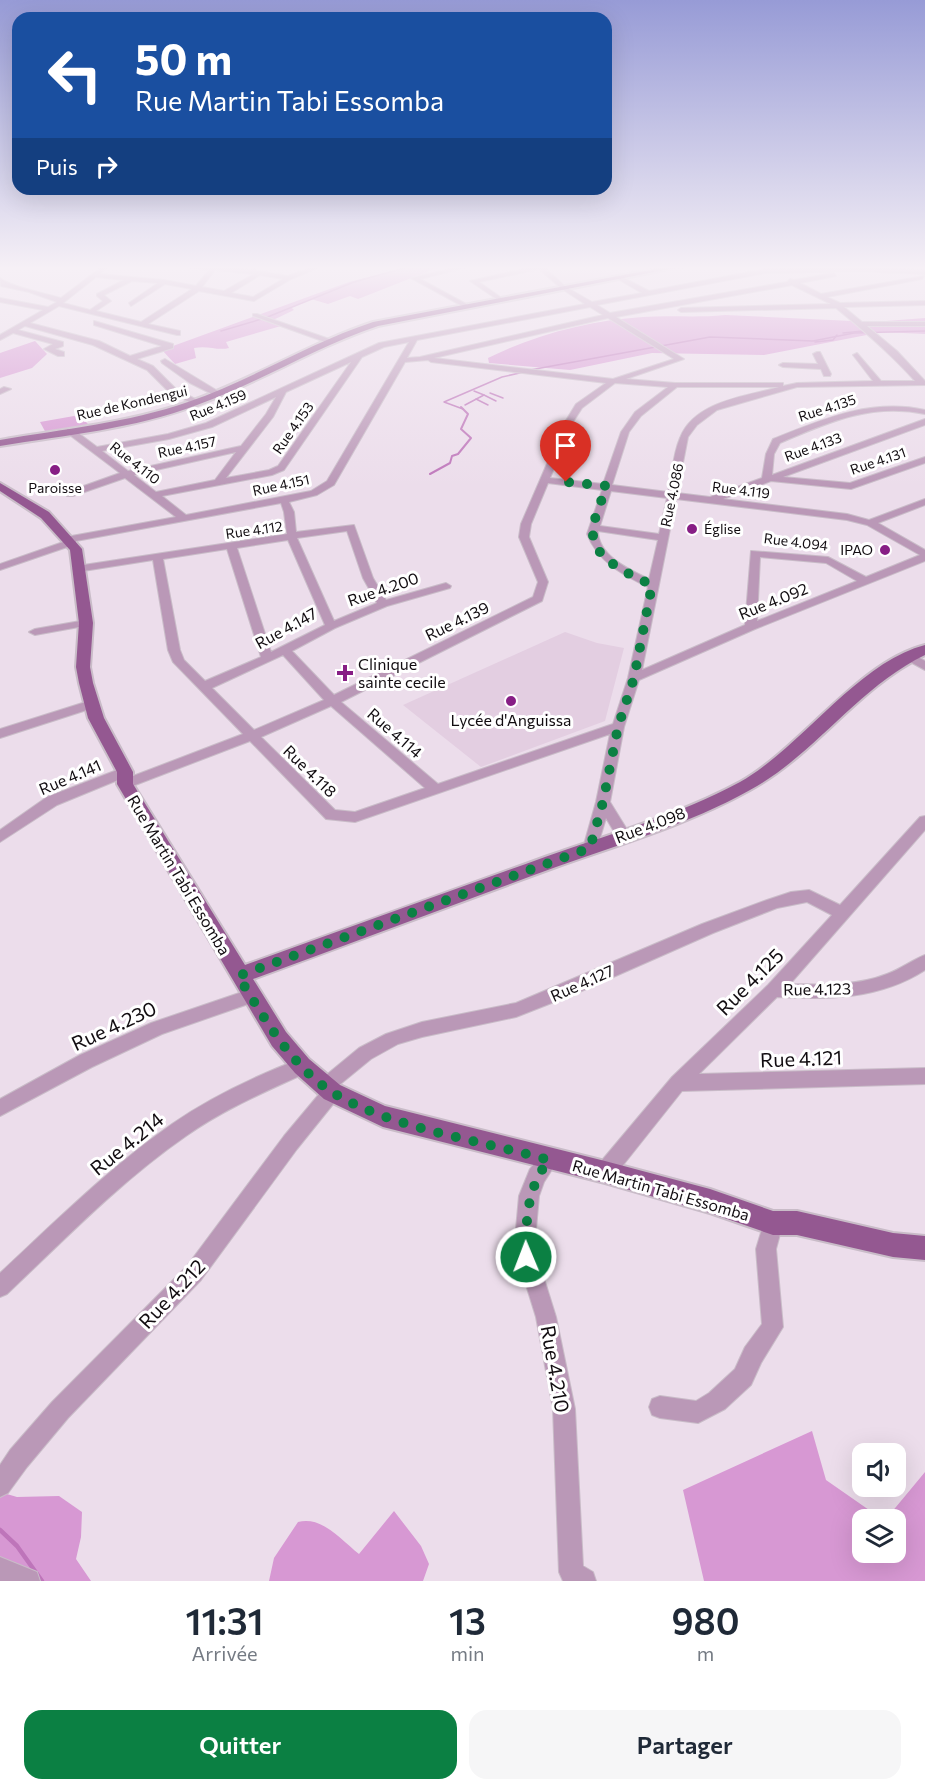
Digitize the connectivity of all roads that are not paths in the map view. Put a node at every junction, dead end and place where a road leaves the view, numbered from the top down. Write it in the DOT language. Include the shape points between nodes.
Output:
graph roads {
  1 [pos="415,339"];
  2 [pos="44,340"];
  3 [pos="67,340"];
  4 [pos="87,340"];
  5 [pos="150,340"];
  6 [pos="331,340"];
  7 [pos="411,340"];
  8 [pos="504,340"];
  9 [pos="650,340"];
  10 [pos="877,340"];
  11 [pos="60,344"];
  12 [pos="62,354"];
  13 [pos="361,354"];
  14 [pos="817,354"];
  15 [pos="857,355"];
  16 [pos="130,359"];
  17 [pos="420,359"];
  18 [pos="404,360"];
  19 [pos="678,360"];
  20 [pos="165,361"];
  21 [pos="783,365"];
  22 [pos="824,367"];
  23 [pos="612,381"];
  24 [pos="923,383"];
  25 [pos="832,384"];
  26 [pos="879,384"];
  27 [pos="675,385"];
  28 [pos="686,385"];
  29 [pos="797,385"];
  30 [pos="283,391"];
  31 [pos="217,393"];
  32 [pos="196,403"];
  33 [pos="925,412"];
  34 [pos="925,422"];
  35 [pos="70,431"];
  36 [pos="0,443"];
  37 [pos="244,448"];
  38 [pos="96,450"];
  39 [pos="925,459"];
  40 [pos="127,474"];
  41 [pos="767,478"];
  42 [pos="545,480"];
  43 [pos="219,481"];
  44 [pos="607,486"];
  45 [pos="4,491"];
  46 [pos="70,494"];
  47 [pos="153,495"];
  48 [pos="672,495"];
  49 [pos="284,500"];
  50 [pos="712,500"];
  51 [pos="925,502"];
  52 [pos="183,517"];
  53 [pos="870,523"];
  54 [pos="595,528"];
  55 [pos="292,538"];
  56 [pos="663,538"];
  57 [pos="71,541"];
  58 [pos="231,546"];
  59 [pos="925,555"];
  60 [pos="158,557"];
  61 [pos="0,567"];
  62 [pos="77,569"];
  63 [pos="867,582"];
  64 [pos="652,585"];
  65 [pos="446,586"];
  66 [pos="383,604"];
  67 [pos="86,623"];
  68 [pos="331,626"];
  69 [pos="751,627"];
  70 [pos="35,632"];
  71 [pos="285,650"];
  72 [pos="917,653"];
  73 [pos="267,658"];
  74 [pos="925,666"];
  75 [pos="634,678"];
  76 [pos="203,687"];
  77 [pos="332,701"];
  78 [pos="92,704"];
  79 [pos="618,727"];
  80 [pos="0,734"];
  81 [pos="251,736"];
  82 [pos="125,778"];
  83 [pos="435,789"];
  84 [pos="603,802"];
  85 [pos="925,821"];
  86 [pos="624,836"];
  87 [pos="0,837"];
  88 [pos="590,848"];
  89 [pos="843,914"];
  90 [pos="925,962"];
  91 [pos="238,976"];
  92 [pos="774,990"];
  93 [pos="251,996"];
  94 [pos="302,1066"];
  95 [pos="925,1076"];
  96 [pos="678,1083"];
  97 [pos="328,1089"];
  98 [pos="0,1108"];
  99 [pos="549,1160"];
  100 [pos="605,1172"];
  101 [pos="773,1223"];
  102 [pos="925,1248"];
  103 [pos="0,1287"];
  104 [pos="660,1407"];
  105 [pos="0,1485"];
  106 [pos="0,1569"];
  107 [pos="28,1581"];
  108 [pos="584,1581"];
  1 -- 18 [label="street, Rue 4.151"];
  2 -- 11 [label="street"];
  3 -- 11 [label="street"];
  4 -- 16 [label="street"];
  5 -- 16 [label="street" via="170,346"];
  6 -- 31 [label="main road, Rue de Kondengui"];
  7 -- 13 [label="street, Rue 4.159"];
  8 -- 17 [label="street"];
  9 -- 19 [label="street" via="679,357"];
  10 -- 24 [label="street"];
  11 -- 12 [label="street" via="48,350"];
  13 -- 30 [label="street, Rue 4.159"];
  13 -- 43 [label="street, Rue 4.153" via="281,468"];
  14 -- 22 [label="street"];
  15 -- 26 [label="street"];
  16 -- 32 [label="street" via="150,368 171,390"];
  17 -- 18 [label="street"];
  17 -- 23 [label="street"];
  18 -- 49 [label="street, Rue 4.151" via="331,483 314,493"];
  19 -- 23 [label="street"];
  19 -- 28 [label="street"];
  20 -- 31 [label="street"];
  21 -- 22 [label="street"];
  22 -- 25 [label="street"];
  23 -- 27 [label="street"];
  23 -- 42 [label="street, Rue 4.139" via="589,397 574,414"];
  24 -- 26 [label="street, Rue 4.086"];
  25 -- 26 [label="street, Rue 4.086"];
  25 -- 29 [label="street, Rue 4.086"];
  27 -- 28 [label="street"];
  27 -- 44 [label="street" via="651,401 631,422"];
  28 -- 29 [label="street"];
  29 -- 48 [label="street, Rue 4.086" via="724,404 694,423 684,437"];
  30 -- 37 [label="street"];
  30 -- 38 [label="street, Rue 4.159" via="189,432"];
  31 -- 32 [label="main road, Rue de Kondengui"];
  32 -- 35 [label="main road, Rue de Kondengui"];
  33 -- 41 [label="street, Rue 4.135" via="882,406 795,433 773,444"];
  34 -- 41 [label="street, Rue 4.133"];
  35 -- 36 [label="main road, Rue de Kondengui"];
  35 -- 38 [label="street, Rue 4.110"];
  37 -- 40 [label="street, Rue 4.157"];
  37 -- 43 [label="street"];
  38 -- 40 [label="street, Rue 4.110"];
  39 -- 41 [label="street, Rue 4.131" via="851,486"];
  40 -- 46 [label="street, Rue 4.157"];
  40 -- 47 [label="street, Rue 4.110"];
  41 -- 50 [label="street, Rue 4.133"];
  42 -- 44 [label="street, Rue 4.119"];
  42 -- 77 [label="street, Rue 4.139" via="524,537 543,582 538,599"];
  43 -- 47 [label="street, Rue 4.153"];
  44 -- 48 [label="street, Rue 4.119"];
  44 -- 54 [label="street"];
  45 -- 57 [label="main road" via="38,510"];
  47 -- 52 [label="street, Rue 4.110"];
  48 -- 50 [label="street, Rue 4.119"];
  48 -- 56 [label="street, Rue 4.086"];
  49 -- 52 [label="street, Rue 4.151"];
  49 -- 55 [label="street, Rue 4.147"];
  50 -- 53 [label="street, Rue 4.119"];
  51 -- 53 [label="street"];
  52 -- 57 [label="street, Rue 4.151"];
  53 -- 59 [label="street, Rue 4.119"];
  54 -- 56 [label="street"];
  54 -- 64 [label="street" via="592,534 604,556"];
  55 -- 58 [label="street, Rue 4.112"];
  55 -- 66 [label="street, Rue 4.112" via="353,529 368,578"];
  55 -- 68 [label="street, Rue 4.147"];
  56 -- 64 [label="street, Rue 4.086"];
  57 -- 61 [label="street, Rue 4.151"];
  57 -- 62 [label="main road, Rue Martin Tabi Essomba" via="76,549"];
  58 -- 60 [label="street, Rue 4.112"];
  58 -- 73 [label="street"];
  59 -- 63 [label="street, Rue 4.092"];
  60 -- 62 [label="street, Rue 4.112"];
  60 -- 76 [label="street, Rue 4.118" via="176,656"];
  62 -- 67 [label="main road, Rue Martin Tabi Essomba"];
  63 -- 69 [label="street, Rue 4.092"];
  63 -- 69 [label="street, Rue 4.094" via="828,560 755,552"];
  64 -- 75 [label="street, Rue 4.086"];
  65 -- 66 [label="street, Rue 4.200"];
  66 -- 68 [label="street, Rue 4.200"];
  67 -- 70 [label="street"];
  67 -- 78 [label="main road, Rue Martin Tabi Essomba" via="83,667"];
  68 -- 71 [label="street, Rue 4.147"];
  69 -- 75 [label="street, Rue 4.092"];
  71 -- 73 [label="street, Rue 4.147"];
  71 -- 77 [label="street, Rue 4.114"];
  72 -- 74 [label="street"];
  72 -- 86 [label="main road, Rue 4.098" via="877,675 792,753 748,785"];
  73 -- 76 [label="street, Rue 4.147"];
  75 -- 79 [label="street, Rue 4.086"];
  76 -- 81 [label="street, Rue 4.118"];
  77 -- 81 [label="street, Rue 4.139"];
  77 -- 83 [label="street, Rue 4.114"];
  78 -- 80 [label="street"];
  78 -- 82 [label="main road, Rue Martin Tabi Essomba"];
  79 -- 83 [label="street, Rue 4.118"];
  79 -- 84 [label="street, Rue 4.086"];
  81 -- 82 [label="street, Rue 4.139"];
  81 -- 83 [label="street, Rue 4.118" via="331,815 355,817"];
  82 -- 87 [label="street, Rue 4.141" via="52,801"];
  82 -- 91 [label="main road, Rue Martin Tabi Essomba"];
  84 -- 86 [label="street"];
  84 -- 88 [label="street, Rue 4.086"];
  85 -- 89 [label="street, Rue 4.125"];
  86 -- 88 [label="main road, Rue 4.098"];
  88 -- 91 [label="main road, Rue 4.098"];
  89 -- 92 [label="street, Rue 4.125"];
  89 -- 97 [label="street, Rue 4.127" via="809,896 773,905 699,932 514,1011 427,1028 389,1040 360,1058"];
  90 -- 92 [label="street, Rue 4.123" via="907,975 879,986 830,993"];
  91 -- 93 [label="main road, Rue Martin Tabi Essomba"];
  92 -- 96 [label="street, Rue 4.125"];
  93 -- 94 [label="main road, Rue Martin Tabi Essomba"];
  93 -- 98 [label="street, Rue 4.230" via="156,1028"];
  94 -- 97 [label="main road, Rue Martin Tabi Essomba"];
  94 -- 103 [label="street, Rue 4.214" via="216,1107 180,1130 122,1175"];
  95 -- 96 [label="street, Rue 4.121"];
  96 -- 100 [label="street, Rue 4.125"];
  97 -- 99 [label="main road, Rue Martin Tabi Essomba" via="382,1116"];
  97 -- 105 [label="street, Rue 4.212" via="209,1254 172,1297 75,1392 29,1444"];
  99 -- 100 [label="main road, Rue Martin Tabi Essomba"];
  99 -- 108 [label="street, Rue 4.210" via="529,1196 526,1257 546,1317 564,1409 571,1572"];
  100 -- 101 [label="main road, Rue Martin Tabi Essomba"];
  101 -- 102 [label="main road, Rue Martin Tabi Essomba" via="797,1223 893,1245"];
  101 -- 104 [label="street" via="766,1249 773,1327 753,1355 749,1368 731,1390 698,1412"];
  106 -- 107 [label="street"];
}
